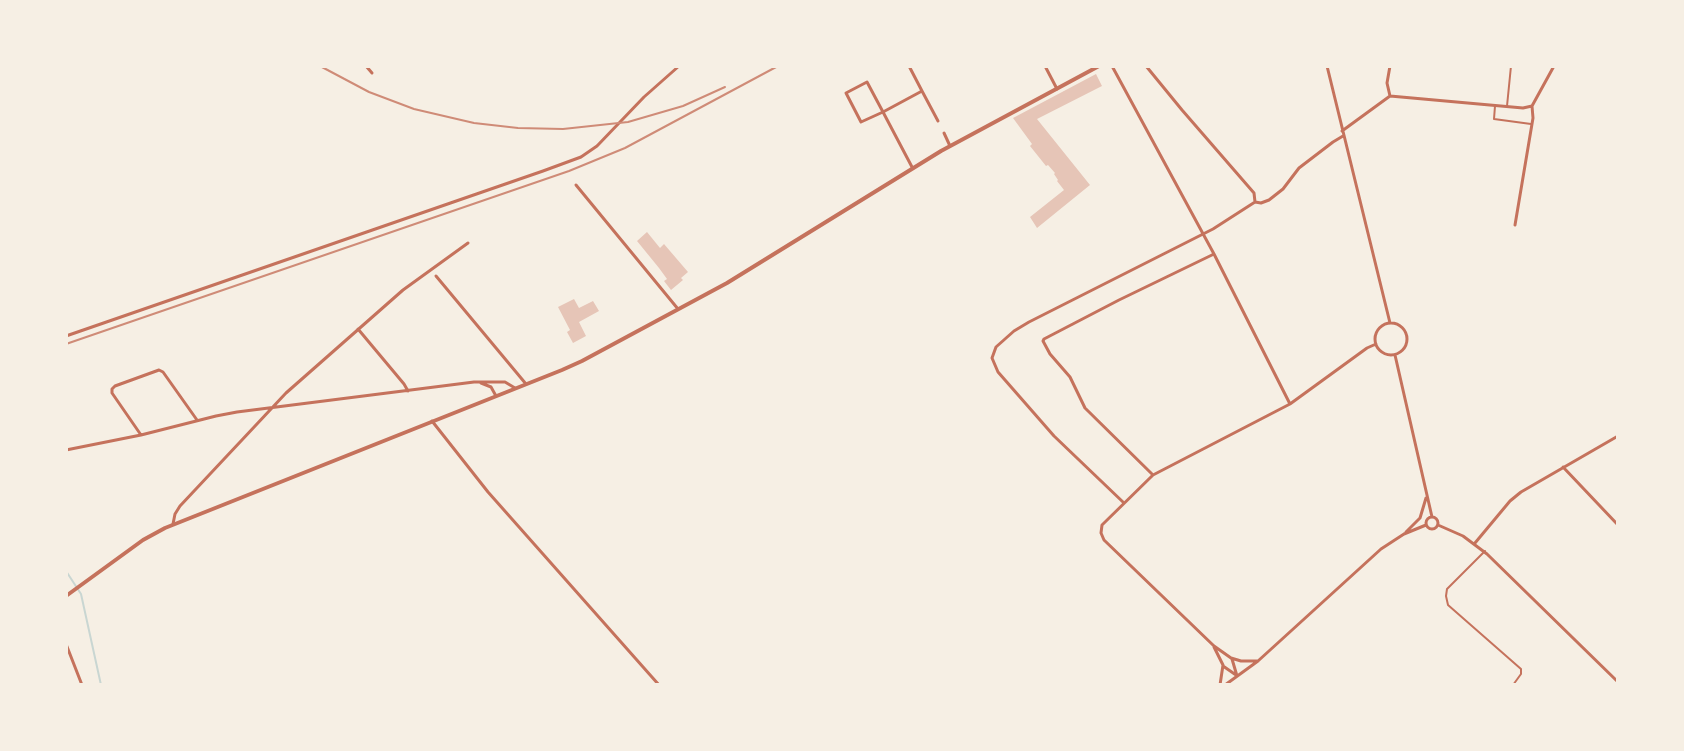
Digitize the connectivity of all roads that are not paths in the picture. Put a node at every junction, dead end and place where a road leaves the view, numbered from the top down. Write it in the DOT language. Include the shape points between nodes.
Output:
graph roads {
  1 [pos="366,66"];
  2 [pos="679,66"];
  3 [pos="909,66"];
  4 [pos="1045,66"];
  5 [pos="1099,66"];
  6 [pos="1112,66"];
  7 [pos="1146,66"];
  8 [pos="1327,66"];
  9 [pos="1390,66"];
  10 [pos="1510,66"];
  11 [pos="1554,66"];
  12 [pos="372,73"];
  13 [pos="1057,89"];
  14 [pos="922,91"];
  15 [pos="1390,96"];
  16 [pos="1495,106"];
  17 [pos="1532,106"];
  18 [pos="1507,107"];
  19 [pos="883,112"];
  20 [pos="938,121"];
  21 [pos="1532,124"];
  22 [pos="1342,132"];
  23 [pos="944,133"];
  24 [pos="1343,136"];
  25 [pos="950,146"];
  26 [pos="912,168"];
  27 [pos="576,185"];
  28 [pos="1255,202"];
  29 [pos="1515,225"];
  30 [pos="1203,234"];
  31 [pos="468,243"];
  32 [pos="1214,254"];
  33 [pos="436,276"];
  34 [pos="678,309"];
  35 [pos="1390,323"];
  36 [pos="358,329"];
  37 [pos="66,336"];
  38 [pos="1376,344"];
  39 [pos="1396,354"];
  40 [pos="478,382"];
  41 [pos="526,384"];
  42 [pos="516,388"];
  43 [pos="408,391"];
  44 [pos="496,396"];
  45 [pos="1290,404"];
  46 [pos="269,409"];
  47 [pos="197,420"];
  48 [pos="432,421"];
  49 [pos="141,435"];
  50 [pos="1618,436"];
  51 [pos="66,450"];
  52 [pos="1563,467"];
  53 [pos="1153,475"];
  54 [pos="1427,495"];
  55 [pos="1124,503"];
  56 [pos="1432,517"];
  57 [pos="173,524"];
  58 [pos="1426,525"];
  59 [pos="1438,525"];
  60 [pos="1618,525"];
  61 [pos="1404,534"];
  62 [pos="1475,543"];
  63 [pos="1484,551"];
  64 [pos="66,596"];
  65 [pos="66,644"];
  66 [pos="1214,646"];
  67 [pos="1231,658"];
  68 [pos="1258,660"];
  69 [pos="1222,665"];
  70 [pos="1237,676"];
  71 [pos="1618,682"];
  72 [pos="82,685"];
  73 [pos="658,685"];
  74 [pos="1220,685"];
  75 [pos="1225,685"];
  76 [pos="1513,685"];
  1 -- 12 [label="street"];
  2 -- 37 [label="street" via="597,146 581,156"];
  3 -- 14 [label="street"];
  4 -- 13 [label="street"];
  5 -- 13 [label="street"];
  6 -- 30 [label="street"];
  7 -- 28 [label="street" via="1254,193"];
  8 -- 22 [label="street"];
  9 -- 15 [label="street"];
  10 -- 18 [label="lane"];
  11 -- 17 [label="street"];
  13 -- 25 [label="street"];
  14 -- 19 [label="street"];
  14 -- 20 [label="street"];
  15 -- 16 [label="street"];
  15 -- 22 [label="street"];
  16 -- 18 [label="street"];
  16 -- 21 [label="lane" via="1494,119"];
  17 -- 18 [label="street"];
  17 -- 21 [label="street"];
  19 -- 19 [label="street" via="867,82 846,93 861,122"];
  19 -- 26 [label="street"];
  21 -- 29 [label="street"];
  22 -- 24 [label="street"];
  23 -- 25 [label="street"];
  24 -- 28 [label="street" via="1299,168 1283,189 1269,200"];
  24 -- 35 [label="street"];
  25 -- 26 [label="street"];
  26 -- 34 [label="street"];
  27 -- 34 [label="street"];
  28 -- 30 [label="street"];
  30 -- 32 [label="street"];
  30 -- 55 [label="street" via="1029,322 996,346 992,358 994,366 1054,436"];
  31 -- 36 [label="street" via="403,290"];
  32 -- 45 [label="street"];
  32 -- 53 [label="street" via="1043,341 1070,377 1085,408"];
  33 -- 41 [label="street"];
  34 -- 41 [label="street" via="582,360"];
  35 -- 38 [label="street" via="1376,333"];
  35 -- 39 [label="street" via="1402,327 1408,340 1404,349"];
  36 -- 43 [label="street"];
  36 -- 46 [label="street"];
  38 -- 39 [label="street" via="1381,352"];
  38 -- 45 [label="street"];
  39 -- 54 [label="street"];
  40 -- 42 [label="street" via="505,382"];
  40 -- 43 [label="street"];
  40 -- 44 [label="street" via="490,387"];
  41 -- 42 [label="street"];
  42 -- 44 [label="street"];
  43 -- 46 [label="street"];
  44 -- 48 [label="street"];
  45 -- 53 [label="street"];
  46 -- 47 [label="street"];
  46 -- 57 [label="street" via="180,506"];
  47 -- 49 [label="street"];
  47 -- 49 [label="street" via="159,370 112,389"];
  48 -- 57 [label="street"];
  48 -- 73 [label="street" via="488,492"];
  49 -- 51 [label="street"];
  50 -- 52 [label="street"];
  52 -- 60 [label="street"];
  52 -- 62 [label="street" via="1510,501"];
  53 -- 55 [label="street"];
  54 -- 56 [label="street"];
  54 -- 61 [label="street" via="1420,518"];
  55 -- 66 [label="street" via="1102,525 1104,540"];
  56 -- 58 [label="street"];
  56 -- 59 [label="street" via="1437,519"];
  57 -- 64 [label="street" via="143,540"];
  58 -- 59 [label="street" via="1432,530"];
  58 -- 61 [label="street"];
  59 -- 62 [label="street"];
  61 -- 68 [label="street" via="1381,549"];
  62 -- 63 [label="street"];
  63 -- 71 [label="street"];
  63 -- 76 [label="lane" via="1447,589 1446,596 1448,605 1521,669"];
  65 -- 72 [label="street"];
  66 -- 67 [label="street"];
  66 -- 69 [label="street"];
  67 -- 68 [label="street"];
  67 -- 70 [label="street"];
  68 -- 70 [label="street"];
  69 -- 70 [label="street"];
  69 -- 74 [label="street"];
  70 -- 75 [label="street"];
}
